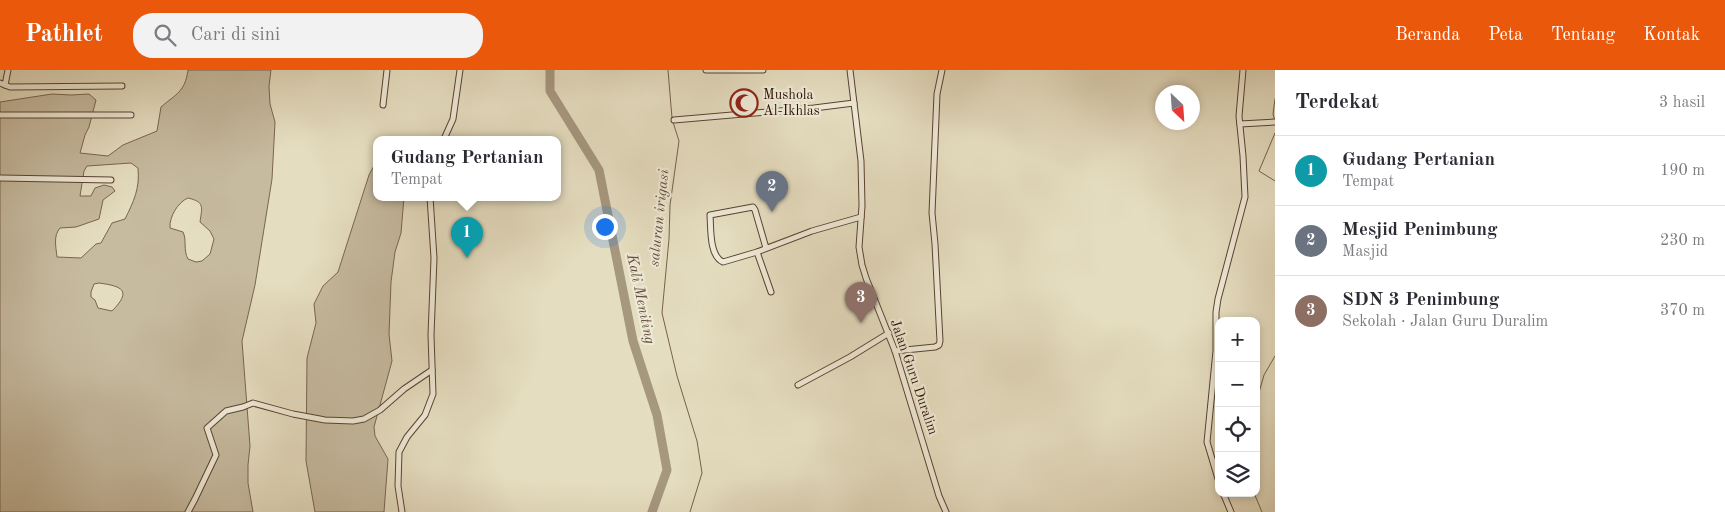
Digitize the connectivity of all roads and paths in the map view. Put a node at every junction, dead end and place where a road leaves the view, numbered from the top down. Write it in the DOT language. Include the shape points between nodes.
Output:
graph roads {
  1 [pos="8,70"];
  2 [pos="387,70"];
  3 [pos="460,70"];
  4 [pos="706,70"];
  5 [pos="764,70"];
  6 [pos="850,70"];
  7 [pos="942,70"];
  8 [pos="1243,70"];
  9 [pos="2,84"];
  10 [pos="122,86"];
  11 [pos="854,103"];
  12 [pos="384,105"];
  13 [pos="0,115"];
  14 [pos="131,115"];
  15 [pos="674,120"];
  16 [pos="1274,122"];
  17 [pos="1240,124"];
  18 [pos="445,136"];
  19 [pos="0,178"];
  20 [pos="111,180"];
  21 [pos="430,201"];
  22 [pos="862,217"];
  23 [pos="766,248"];
  24 [pos="757,252"];
  25 [pos="771,292"];
  26 [pos="889,334"];
  27 [pos="895,351"];
  28 [pos="432,370"];
  29 [pos="798,385"];
  30 [pos="1215,470"];
  31 [pos="1225,497"];
  32 [pos="188,512"];
  33 [pos="402,512"];
  34 [pos="946,512"];
  35 [pos="1231,512"];
  1 -- 9 [label="street"];
  2 -- 12 [label="street"];
  3 -- 18 [label="street" via="453,119"];
  4 -- 5 [label="street"];
  6 -- 11 [label="street, Jalan Guru Duralim"];
  7 -- 27 [label="street" via="932,213 940,341 935,347"];
  8 -- 17 [label="street"];
  9 -- 10 [label="street"];
  11 -- 15 [label="street"];
  11 -- 22 [label="street, Jalan Guru Duralim" via="861,161"];
  13 -- 14 [label="street"];
  16 -- 17 [label="street"];
  17 -- 30 [label="street" via="1245,197 1218,299 1207,429 1208,448"];
  19 -- 20 [label="street"];
  21 -- 28 [label="street" via="434,258"];
  22 -- 23 [label="street"];
  22 -- 26 [label="street, Jalan Guru Duralim" via="859,247 862,265"];
  23 -- 24 [label="street"];
  23 -- 24 [label="street" via="754,208 710,215 709,233 720,261"];
  24 -- 25 [label="street"];
  26 -- 27 [label="street, Jalan Guru Duralim"];
  26 -- 29 [label="street"];
  27 -- 34 [label="street, Jalan Guru Duralim"];
  28 -- 32 [label="street" via="364,419 325,420 256,403 226,411 207,428 216,455"];
  28 -- 33 [label="street" via="433,394 429,407 399,452 398,486"];
  31 -- 35 [label="street"];
}
